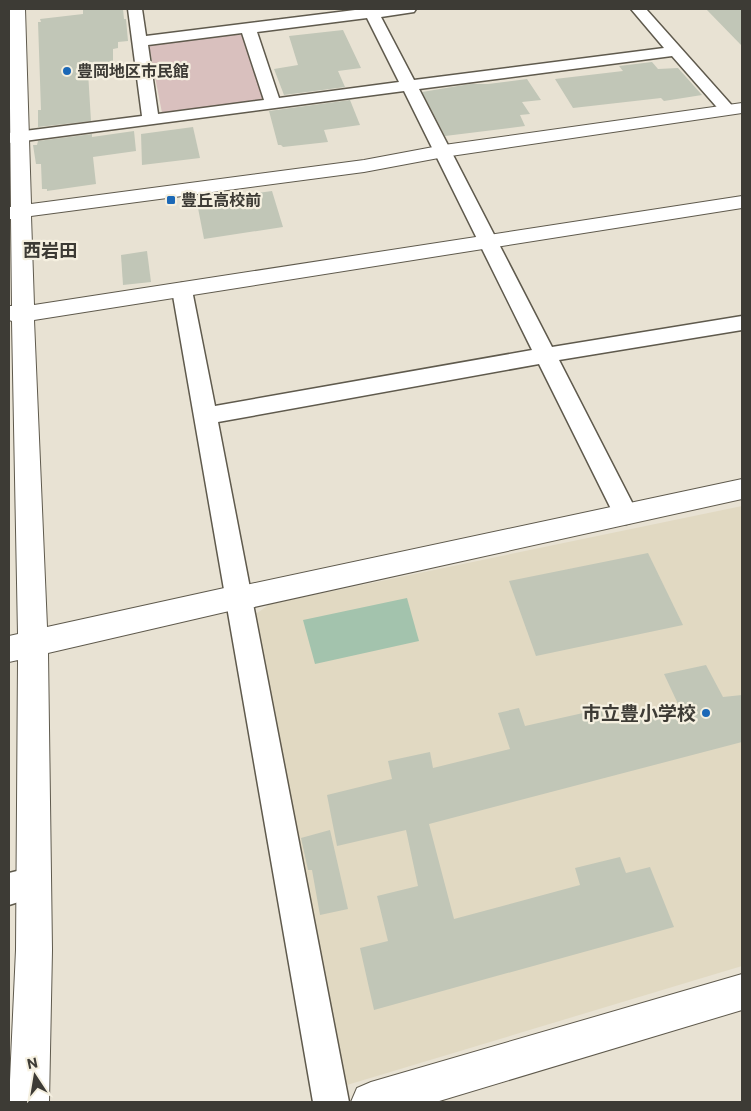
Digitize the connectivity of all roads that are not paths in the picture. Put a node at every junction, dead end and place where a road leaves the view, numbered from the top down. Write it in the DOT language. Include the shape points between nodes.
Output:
graph roads {
  1 [pos="18,9"];
  2 [pos="135,9"];
  3 [pos="409,9"];
  4 [pos="638,9"];
  5 [pos="371,11"];
  6 [pos="248,28"];
  7 [pos="140,42"];
  8 [pos="675,51"];
  9 [pos="14,56"];
  10 [pos="409,86"];
  11 [pos="273,104"];
  12 [pos="735,109"];
  13 [pos="151,120"];
  14 [pos="742,127"];
  15 [pos="14,137"];
  16 [pos="444,151"];
  17 [pos="742,202"];
  18 [pos="15,213"];
  19 [pos="488,240"];
  20 [pos="182,290"];
  21 [pos="16,314"];
  22 [pos="742,322"];
  23 [pos="547,355"];
  24 [pos="206,416"];
  25 [pos="742,489"];
  26 [pos="626,514"];
  27 [pos="238,597"];
  28 [pos="21,646"];
  29 [pos="21,886"];
  30 [pos="742,992"];
  31 [pos="29,1102"];
  32 [pos="330,1102"];
  33 [pos="371,1102"];
  1 -- 9 [label="street"];
  2 -- 7 [label="street"];
  3 -- 5 [label="street"];
  4 -- 8 [label="street"];
  5 -- 6 [label="street"];
  5 -- 10 [label="street"];
  6 -- 7 [label="street"];
  6 -- 11 [label="street"];
  7 -- 13 [label="street"];
  8 -- 10 [label="street"];
  8 -- 12 [label="street"];
  9 -- 15 [label="street"];
  10 -- 11 [label="street"];
  10 -- 16 [label="street"];
  11 -- 13 [label="street"];
  12 -- 14 [label="street"];
  12 -- 16 [label="street"];
  13 -- 15 [label="street"];
  15 -- 18 [label="street"];
  16 -- 18 [label="street" via="364,166"];
  16 -- 19 [label="street"];
  17 -- 19 [label="street"];
  18 -- 21 [label="street"];
  19 -- 20 [label="street"];
  19 -- 23 [label="street"];
  20 -- 21 [label="street"];
  20 -- 24 [label="street"];
  21 -- 28 [label="street"];
  22 -- 23 [label="street"];
  23 -- 24 [label="street"];
  23 -- 26 [label="street"];
  24 -- 27 [label="street"];
  25 -- 26 [label="street"];
  26 -- 27 [label="street"];
  27 -- 28 [label="street"];
  27 -- 32 [label="street"];
  28 -- 29 [label="street"];
  29 -- 31 [label="street"];
  30 -- 33 [label="street"];
}
